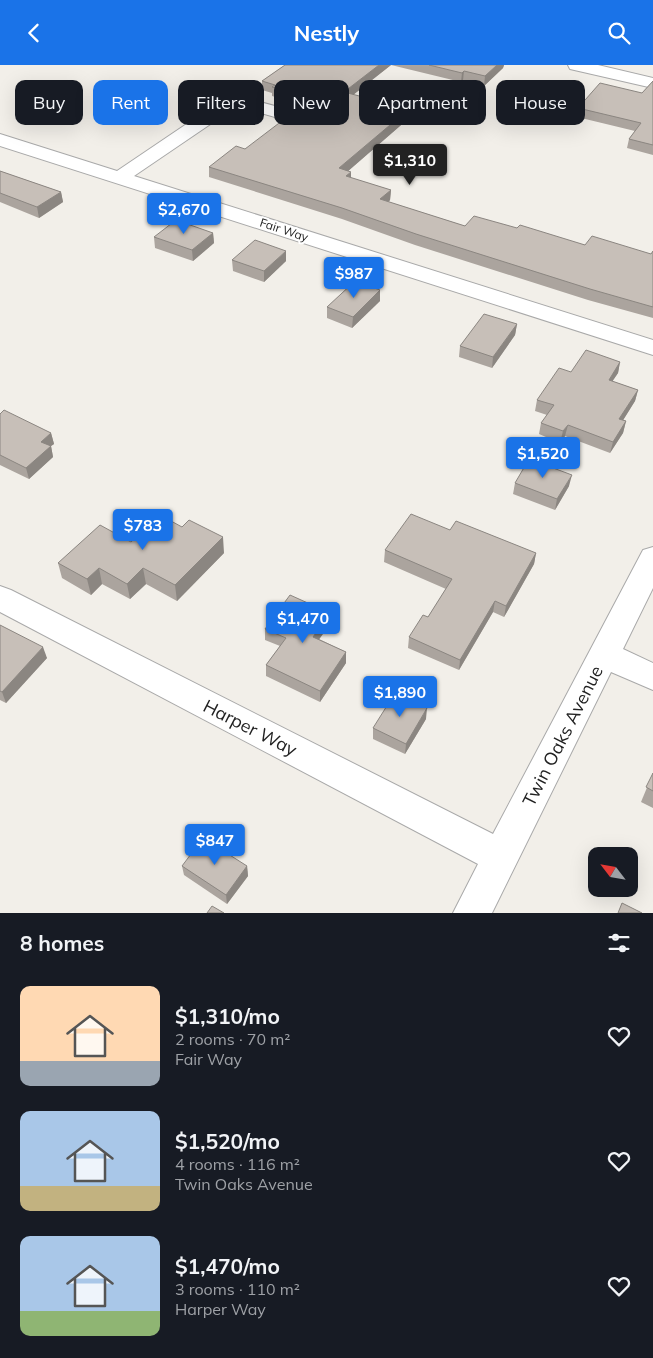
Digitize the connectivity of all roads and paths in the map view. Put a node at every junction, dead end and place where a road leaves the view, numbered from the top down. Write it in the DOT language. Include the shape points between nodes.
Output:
graph roads {
  1 [pos="576,65"];
  2 [pos="653,83"];
  3 [pos="274,111"];
  4 [pos="0,140"];
  5 [pos="119,178"];
  6 [pos="653,349"];
  7 [pos="653,558"];
  8 [pos="0,598"];
  9 [pos="604,655"];
  10 [pos="653,677"];
  11 [pos="501,857"];
  12 [pos="472,913"];
  1 -- 2 [label="street"];
  3 -- 5 [label="street" via="234,100"];
  4 -- 5 [label="street, Fair Way"];
  5 -- 6 [label="street, Fair Way"];
  7 -- 9 [label="street, Twin Oaks Avenue"];
  8 -- 11 [label="street, Harper Way"];
  9 -- 10 [label="street"];
  9 -- 11 [label="street, Twin Oaks Avenue"];
  11 -- 12 [label="street, Twin Oaks Avenue"];
}
